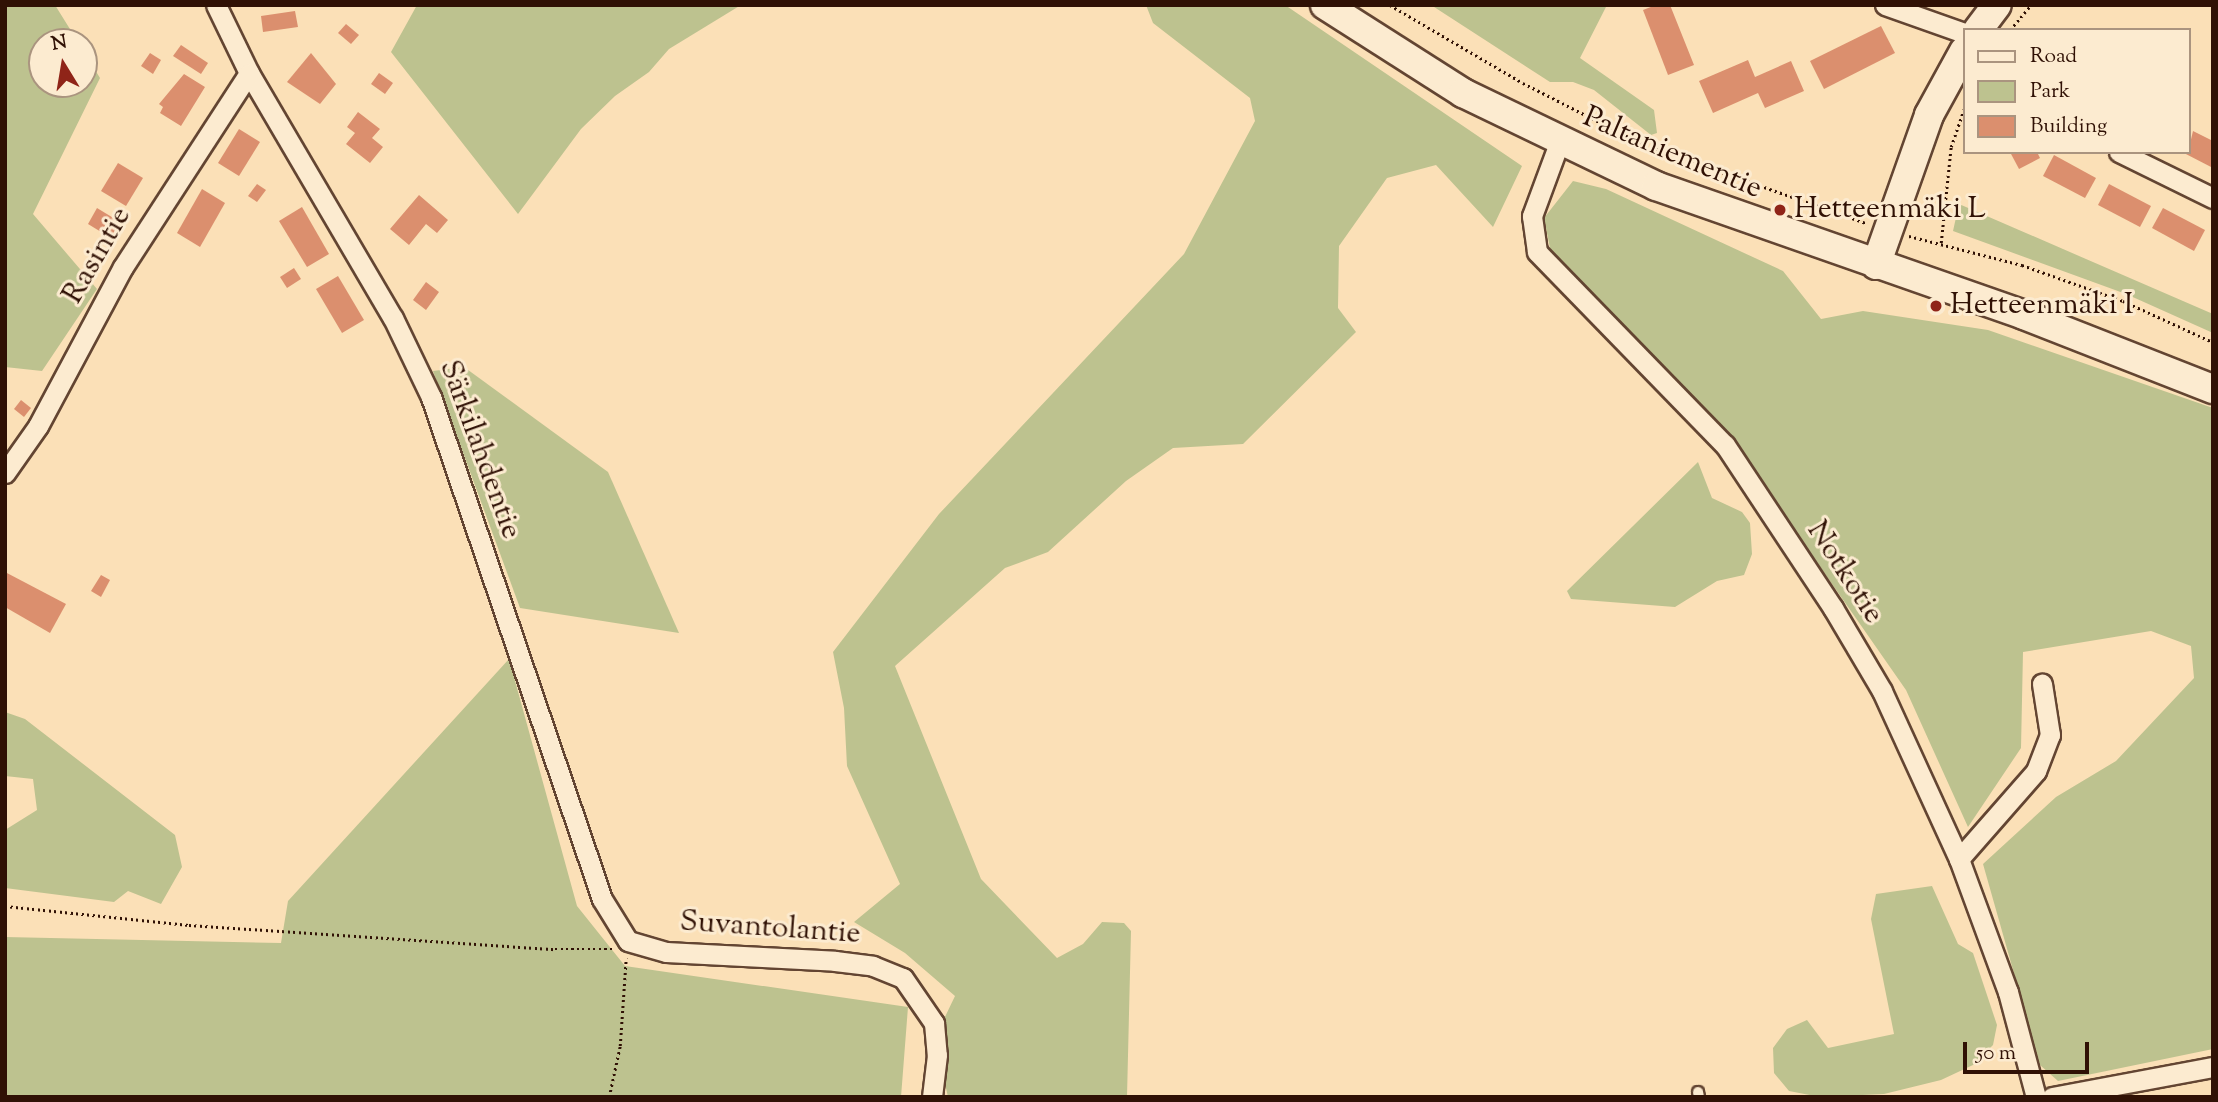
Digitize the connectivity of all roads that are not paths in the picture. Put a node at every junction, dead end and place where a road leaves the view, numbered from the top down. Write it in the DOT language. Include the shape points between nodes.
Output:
graph roads {
  1 [pos="1325,5"];
  2 [pos="1885,5"];
  3 [pos="1997,5"];
  4 [pos="217,6"];
  5 [pos="1980,28"];
  6 [pos="1962,32"];
  7 [pos="1962,55"];
  8 [pos="249,73"];
  9 [pos="1559,143"];
  10 [pos="2123,154"];
  11 [pos="2213,198"];
  12 [pos="1876,265"];
  13 [pos="2213,389"];
  14 [pos="5,472"];
  15 [pos="2042,684"];
  16 [pos="1959,859"];
  17 [pos="628,941"];
  18 [pos="2213,1067"];
  19 [pos="932,1097"];
  20 [pos="2036,1097"];
  21 [pos="2052,1097"];
  1 -- 9 [label="street, Paltaniementie" via="1463,93"];
  2 -- 6 [label="street"];
  3 -- 5 [label="street"];
  4 -- 8 [label="street, Särkilahdentie"];
  7 -- 12 [label="street" via="1929,115"];
  8 -- 14 [label="street, Rasintie" via="123,267 38,426"];
  8 -- 17 [label="street, Särkilahdentie" via="393,318 431,397 602,899"];
  9 -- 12 [label="street, Paltaniementie" via="1757,225"];
  9 -- 16 [label="street, Notkotie" via="1532,216 1537,252 1725,445 1882,691"];
  10 -- 11 [label="street"];
  12 -- 13 [label="street, Paltaniementie" via="2024,315"];
  15 -- 16 [label="street" via="2050,735 2036,771"];
  16 -- 20 [label="street, Notkotie" via="2008,992"];
  17 -- 19 [label="street, Suvantolantie" via="666,952 873,966 903,978 934,1023 937,1055"];
  18 -- 21 [label="street"];
}
